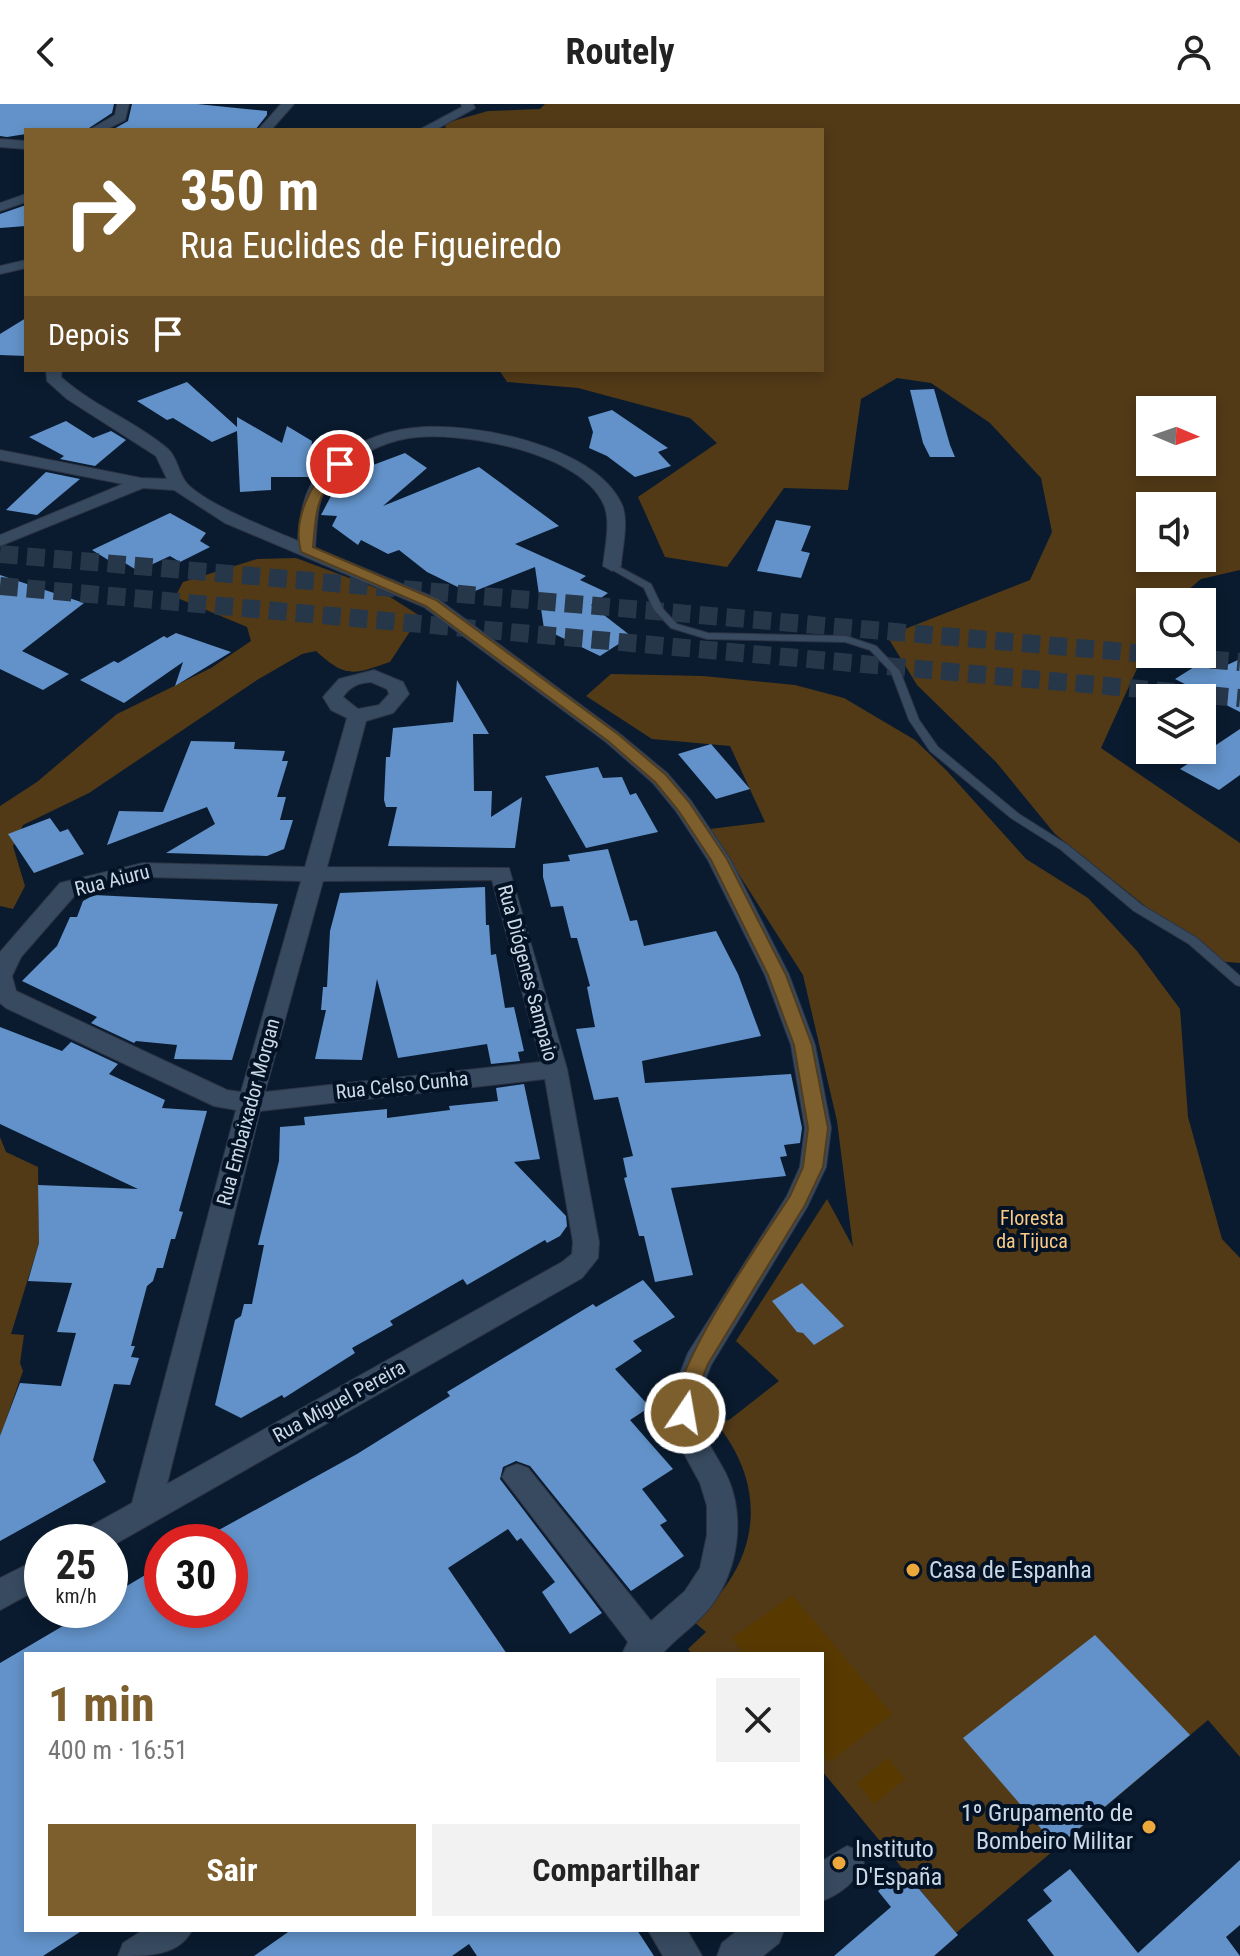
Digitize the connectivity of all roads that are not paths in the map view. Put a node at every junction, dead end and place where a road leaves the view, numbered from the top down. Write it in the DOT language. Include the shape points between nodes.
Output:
graph roads {
  1 [pos="123,104"];
  2 [pos="288,104"];
  3 [pos="467,104"];
  4 [pos="99,128"];
  5 [pos="266,128"];
  6 [pos="430,128"];
  7 [pos="24,199"];
  8 [pos="0,207"];
  9 [pos="24,264"];
  10 [pos="0,270"];
  11 [pos="54,372"];
  12 [pos="0,455"];
  13 [pos="141,483"];
  14 [pos="178,485"];
  15 [pos="0,541"];
  16 [pos="306,549"];
  17 [pos="612,566"];
  18 [pos="358,715"];
  19 [pos="313,874"];
  20 [pos="0,976"];
  21 [pos="1240,982"];
  22 [pos="555,1069"];
  23 [pos="250,1103"];
  24 [pos="585,1258"];
  25 [pos="517,1477"];
  26 [pos="145,1510"];
  27 [pos="121,1524"];
  28 [pos="24,1581"];
  29 [pos="0,1595"];
  30 [pos="644,1649"];
  31 [pos="171,1932"];
  32 [pos="667,1932"];
  33 [pos="764,1932"];
  34 [pos="136,1956"];
  35 [pos="684,1956"];
  36 [pos="735,1956"];
  1 -- 4 [label="street" via="121,117"];
  2 -- 5 [label="street"];
  3 -- 6 [label="street" via="461,114"];
  7 -- 8 [label="street"];
  9 -- 10 [label="street"];
  11 -- 14 [label="street" via="53,378 73,396 163,453"];
  12 -- 13 [label="street"];
  13 -- 14 [label="street"];
  13 -- 15 [label="street"];
  14 -- 16 [label="street" via="231,519"];
  16 -- 17 [label="street" via="310,507 324,477 356,451 402,433 447,429 491,436 556,457 595,480 614,507"];
  16 -- 30 [label="street" via="431,603 660,778 719,859 777,975 803,1045 818,1128 813,1167 698,1361 687,1391 690,1437 722,1506 714,1573 696,1601"];
  17 -- 21 [label="lane" via="648,586 674,626 707,636 846,639 873,648 895,671 914,720 934,749 1015,816 1064,847 1138,908 1193,941"];
  18 -- 19 [label="street, Rua Embaixador Morgan"];
  19 -- 20 [label="street, Rua Aiuru" via="154,868 79,883 68,888 11,953"];
  19 -- 22 [label="street, Rua Diógenes Sampaio" via="501,873"];
  19 -- 23 [label="street, Rua Embaixador Morgan"];
  20 -- 23 [label="street, Rua Aiuru" via="5,995 14,1002 223,1099"];
  22 -- 23 [label="street, Rua Celso Cunha"];
  22 -- 24 [label="street, Rua Diógenes Sampaio"];
  23 -- 26 [label="street, Rua Embaixador Morgan"];
  24 -- 26 [label="street, Rua Miguel Pereira"];
  25 -- 30 [label="street"];
  26 -- 27 [label="street, Rua Miguel Pereira"];
  28 -- 29 [label="street"];
  31 -- 34 [label="street"];
  32 -- 35 [label="street"];
  33 -- 36 [label="street"];
}
